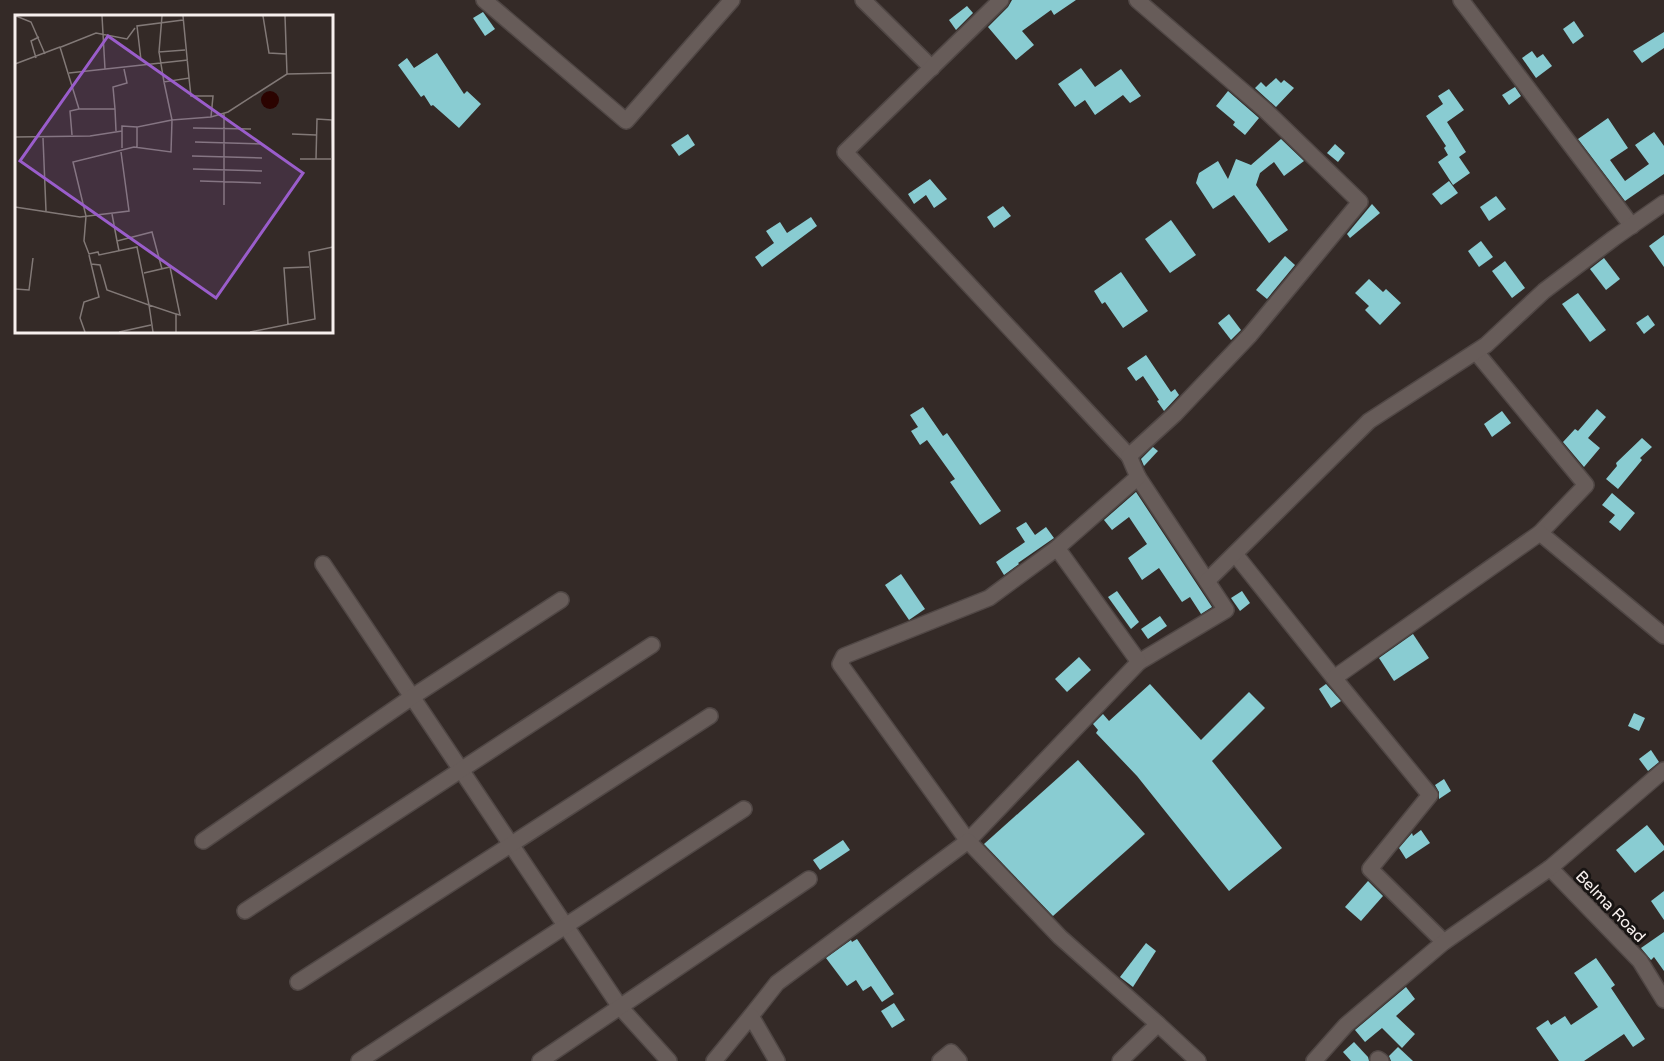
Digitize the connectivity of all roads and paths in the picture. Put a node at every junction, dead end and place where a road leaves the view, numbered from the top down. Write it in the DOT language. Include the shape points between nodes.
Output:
graph roads {
  1 [pos="484,0"];
  2 [pos="732,0"];
  3 [pos="863,0"];
  4 [pos="1001,0"];
  5 [pos="1137,0"];
  6 [pos="1461,0"];
  7 [pos="932,68"];
  8 [pos="1664,203"];
  9 [pos="1632,226"];
  10 [pos="1476,352"];
  11 [pos="1129,456"];
  12 [pos="1138,477"];
  13 [pos="1540,533"];
  14 [pos="1057,548"];
  15 [pos="1235,554"];
  16 [pos="323,564"];
  17 [pos="1207,581"];
  18 [pos="561,600"];
  19 [pos="1664,636"];
  20 [pos="652,645"];
  21 [pos="1139,662"];
  22 [pos="1335,678"];
  23 [pos="412,697"];
  24 [pos="710,716"];
  25 [pos="460,770"];
  26 [pos="1664,770"];
  27 [pos="744,809"];
  28 [pos="203,841"];
  29 [pos="968,841"];
  30 [pos="510,844"];
  31 [pos="1550,868"];
  32 [pos="809,879"];
  33 [pos="245,911"];
  34 [pos="565,926"];
  35 [pos="1444,942"];
  36 [pos="298,982"];
  37 [pos="1664,1000"];
  38 [pos="620,1007"];
  39 [pos="751,1016"];
  40 [pos="1158,1024"];
  41 [pos="359,1061"];
  42 [pos="540,1061"];
  43 [pos="669,1061"];
  44 [pos="714,1061"];
  45 [pos="777,1061"];
  46 [pos="940,1061"];
  47 [pos="959,1061"];
  48 [pos="1120,1061"];
  49 [pos="1198,1061"];
  50 [pos="1314,1061"];
  1 -- 2 [label="street" via="626,121"];
  3 -- 7 [label="street"];
  4 -- 7 [label="street"];
  5 -- 11 [label="street" via="1265,110 1360,202 1250,335"];
  6 -- 9 [label="street"];
  7 -- 11 [label="street" via="845,153"];
  8 -- 9 [label="street"];
  9 -- 10 [label="street" via="1544,291"];
  10 -- 13 [label="street" via="1586,485"];
  10 -- 15 [label="street" via="1369,421"];
  11 -- 12 [label="street"];
  12 -- 14 [label="street"];
  12 -- 17 [label="street"];
  13 -- 19 [label="street"];
  13 -- 22 [label="street"];
  14 -- 21 [label="street"];
  14 -- 29 [label="street" via="989,598 865,646 844,656 840,664"];
  15 -- 17 [label="street"];
  15 -- 22 [label="street"];
  16 -- 23 [label="street"];
  17 -- 21 [label="street" via="1226,610"];
  18 -- 23 [label="street"];
  20 -- 25 [label="street"];
  21 -- 29 [label="street"];
  22 -- 35 [label="street" via="1430,795 1370,869"];
  23 -- 25 [label="street"];
  23 -- 28 [label="street"];
  24 -- 30 [label="street"];
  25 -- 30 [label="street"];
  25 -- 33 [label="street"];
  26 -- 31 [label="street"];
  27 -- 34 [label="street"];
  29 -- 39 [label="street" via="777,983"];
  29 -- 40 [label="street" via="1060,937"];
  30 -- 34 [label="street"];
  30 -- 36 [label="street"];
  31 -- 35 [label="street"];
  31 -- 37 [label="street, Belma Road" via="1640,961"];
  32 -- 38 [label="street"];
  34 -- 38 [label="street"];
  34 -- 41 [label="street"];
  35 -- 50 [label="street" via="1346,1025"];
  38 -- 42 [label="street"];
  38 -- 43 [label="street"];
  39 -- 44 [label="street"];
  39 -- 45 [label="street"];
  40 -- 48 [label="street"];
  40 -- 49 [label="street"];
  46 -- 47 [label="street" via="951,1052"];
}
